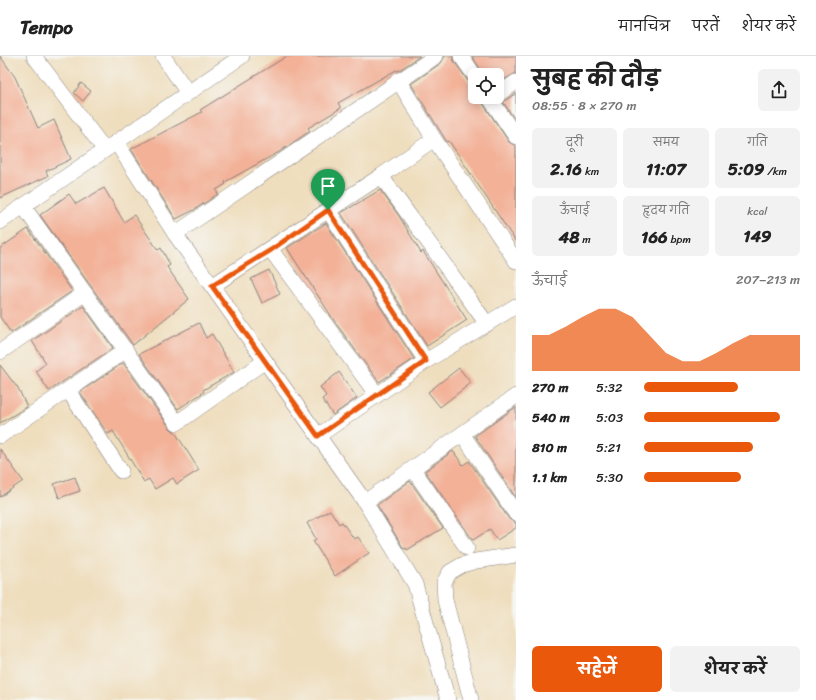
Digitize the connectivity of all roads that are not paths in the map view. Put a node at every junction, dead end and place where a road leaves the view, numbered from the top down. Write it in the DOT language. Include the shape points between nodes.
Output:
graph roads {
  1 [pos="34,56"];
  2 [pos="163,56"];
  3 [pos="242,56"];
  4 [pos="436,56"];
  5 [pos="461,56"];
  6 [pos="469,68"];
  7 [pos="398,80"];
  8 [pos="516,82"];
  9 [pos="504,90"];
  10 [pos="188,93"];
  11 [pos="497,104"];
  12 [pos="516,137"];
  13 [pos="434,139"];
  14 [pos="111,146"];
  15 [pos="381,176"];
  16 [pos="23,206"];
  17 [pos="328,210"];
  18 [pos="0,222"];
  19 [pos="175,234"];
  20 [pos="271,250"];
  21 [pos="516,261"];
  22 [pos="212,286"];
  23 [pos="85,293"];
  24 [pos="516,306"];
  25 [pos="486,324"];
  26 [pos="126,350"];
  27 [pos="0,352"];
  28 [pos="265,361"];
  29 [pos="426,361"];
  30 [pos="68,390"];
  31 [pos="377,395"];
  32 [pos="516,396"];
  33 [pos="463,435"];
  34 [pos="0,436"];
  35 [pos="318,436"];
  36 [pos="413,469"];
  37 [pos="121,471"];
  38 [pos="365,502"];
  39 [pos="516,514"];
  40 [pos="467,548"];
  41 [pos="516,555"];
  42 [pos="448,700"];
  43 [pos="472,700"];
  1 -- 14 [label="street"];
  2 -- 10 [label="street"];
  3 -- 10 [label="street"];
  4 -- 7 [label="street"];
  5 -- 6 [label="street"];
  7 -- 13 [label="street"];
  7 -- 19 [label="street"];
  8 -- 9 [label="street"];
  10 -- 14 [label="street"];
  11 -- 12 [label="street"];
  13 -- 15 [label="street"];
  13 -- 21 [label="street"];
  14 -- 16 [label="street"];
  14 -- 19 [label="street"];
  15 -- 17 [label="street"];
  15 -- 25 [label="street"];
  16 -- 18 [label="street"];
  16 -- 23 [label="street"];
  17 -- 20 [label="street"];
  17 -- 29 [label="street"];
  19 -- 22 [label="street"];
  20 -- 22 [label="street"];
  20 -- 31 [label="street"];
  22 -- 28 [label="street"];
  23 -- 26 [label="street"];
  23 -- 27 [label="street"];
  24 -- 25 [label="street"];
  25 -- 29 [label="street"];
  26 -- 28 [label="street" via="177,423"];
  26 -- 30 [label="street"];
  28 -- 35 [label="street"];
  29 -- 31 [label="street"];
  30 -- 34 [label="street"];
  30 -- 37 [label="street"];
  31 -- 35 [label="street"];
  32 -- 33 [label="street"];
  33 -- 36 [label="street"];
  33 -- 39 [label="street"];
  35 -- 38 [label="street"];
  36 -- 38 [label="street"];
  36 -- 40 [label="street"];
  38 -- 42 [label="street" via="415,584"];
  41 -- 43 [label="street" via="462,565 450,572 444,582 446,600"];
}
